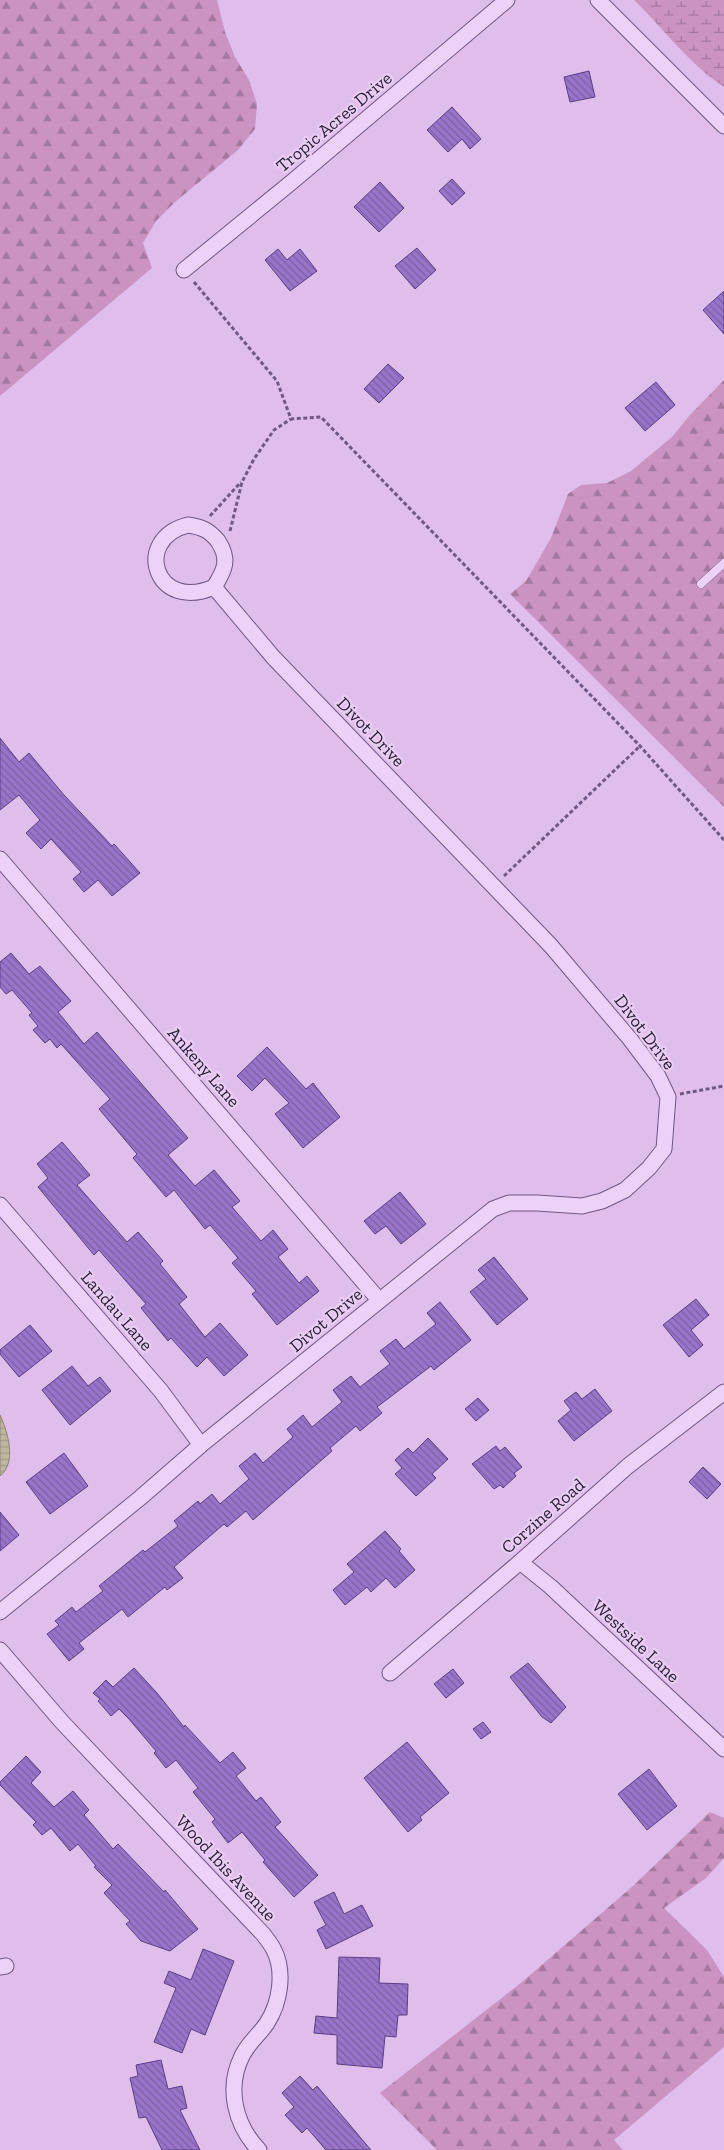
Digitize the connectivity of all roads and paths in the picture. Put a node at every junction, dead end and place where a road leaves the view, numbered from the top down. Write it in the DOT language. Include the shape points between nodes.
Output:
graph roads {
  1 [pos="506,0"];
  2 [pos="598,0"];
  3 [pos="724,126"];
  4 [pos="184,270"];
  5 [pos="291,418"];
  6 [pos="242,482"];
  7 [pos="200,526"];
  8 [pos="225,551"];
  9 [pos="724,563"];
  10 [pos="701,584"];
  11 [pos="214,587"];
  12 [pos="640,746"];
  13 [pos="724,840"];
  14 [pos="0,859"];
  15 [pos="494,887"];
  16 [pos="724,1086"];
  17 [pos="668,1097"];
  18 [pos="0,1205"];
  19 [pos="379,1300"];
  20 [pos="724,1392"];
  21 [pos="201,1445"];
  22 [pos="520,1562"];
  23 [pos="0,1612"];
  24 [pos="0,1650"];
  25 [pos="390,1673"];
  26 [pos="724,1749"];
  27 [pos="259,2150"];
  1 -- 4 [label="street, Tropic Acres Drive"];
  2 -- 3 [label="street"];
  4 -- 5 [label="path" via="277,381"];
  5 -- 6 [label="path" via="274,430"];
  5 -- 12 [label="path" via="321,417"];
  6 -- 7 [label="path"];
  6 -- 8 [label="path"];
  7 -- 8 [label="street" via="211,532"];
  7 -- 11 [label="street" via="176,528 165,536 158,546 158,570 163,580 180,592 192,594"];
  8 -- 11 [label="street" via="222,574"];
  9 -- 10 [label="lane"];
  11 -- 15 [label="street, Divot Drive" via="273,656"];
  12 -- 13 [label="path"];
  12 -- 15 [label="path"];
  14 -- 19 [label="street, Ankeny Lane"];
  15 -- 17 [label="street, Divot Drive" via="551,946 630,1039 658,1076"];
  16 -- 17 [label="path"];
  17 -- 19 [label="street, Divot Drive" via="664,1149 625,1190 582,1206 509,1203 493,1209"];
  18 -- 21 [label="street, Landau Lane" via="161,1391"];
  19 -- 21 [label="street, Divot Drive"];
  20 -- 22 [label="street, Corzine Road" via="628,1466"];
  21 -- 23 [label="street, Divot Drive"];
  22 -- 25 [label="street, Corzine Road"];
  22 -- 26 [label="street, Westside Lane" via="551,1587"];
  24 -- 27 [label="street, Wood Ibis Avenue" via="62,1722 263,1934 274,1951 279,1970 276,2007 267,2024 242,2054 235,2071 233,2091 243,2130"];
}
